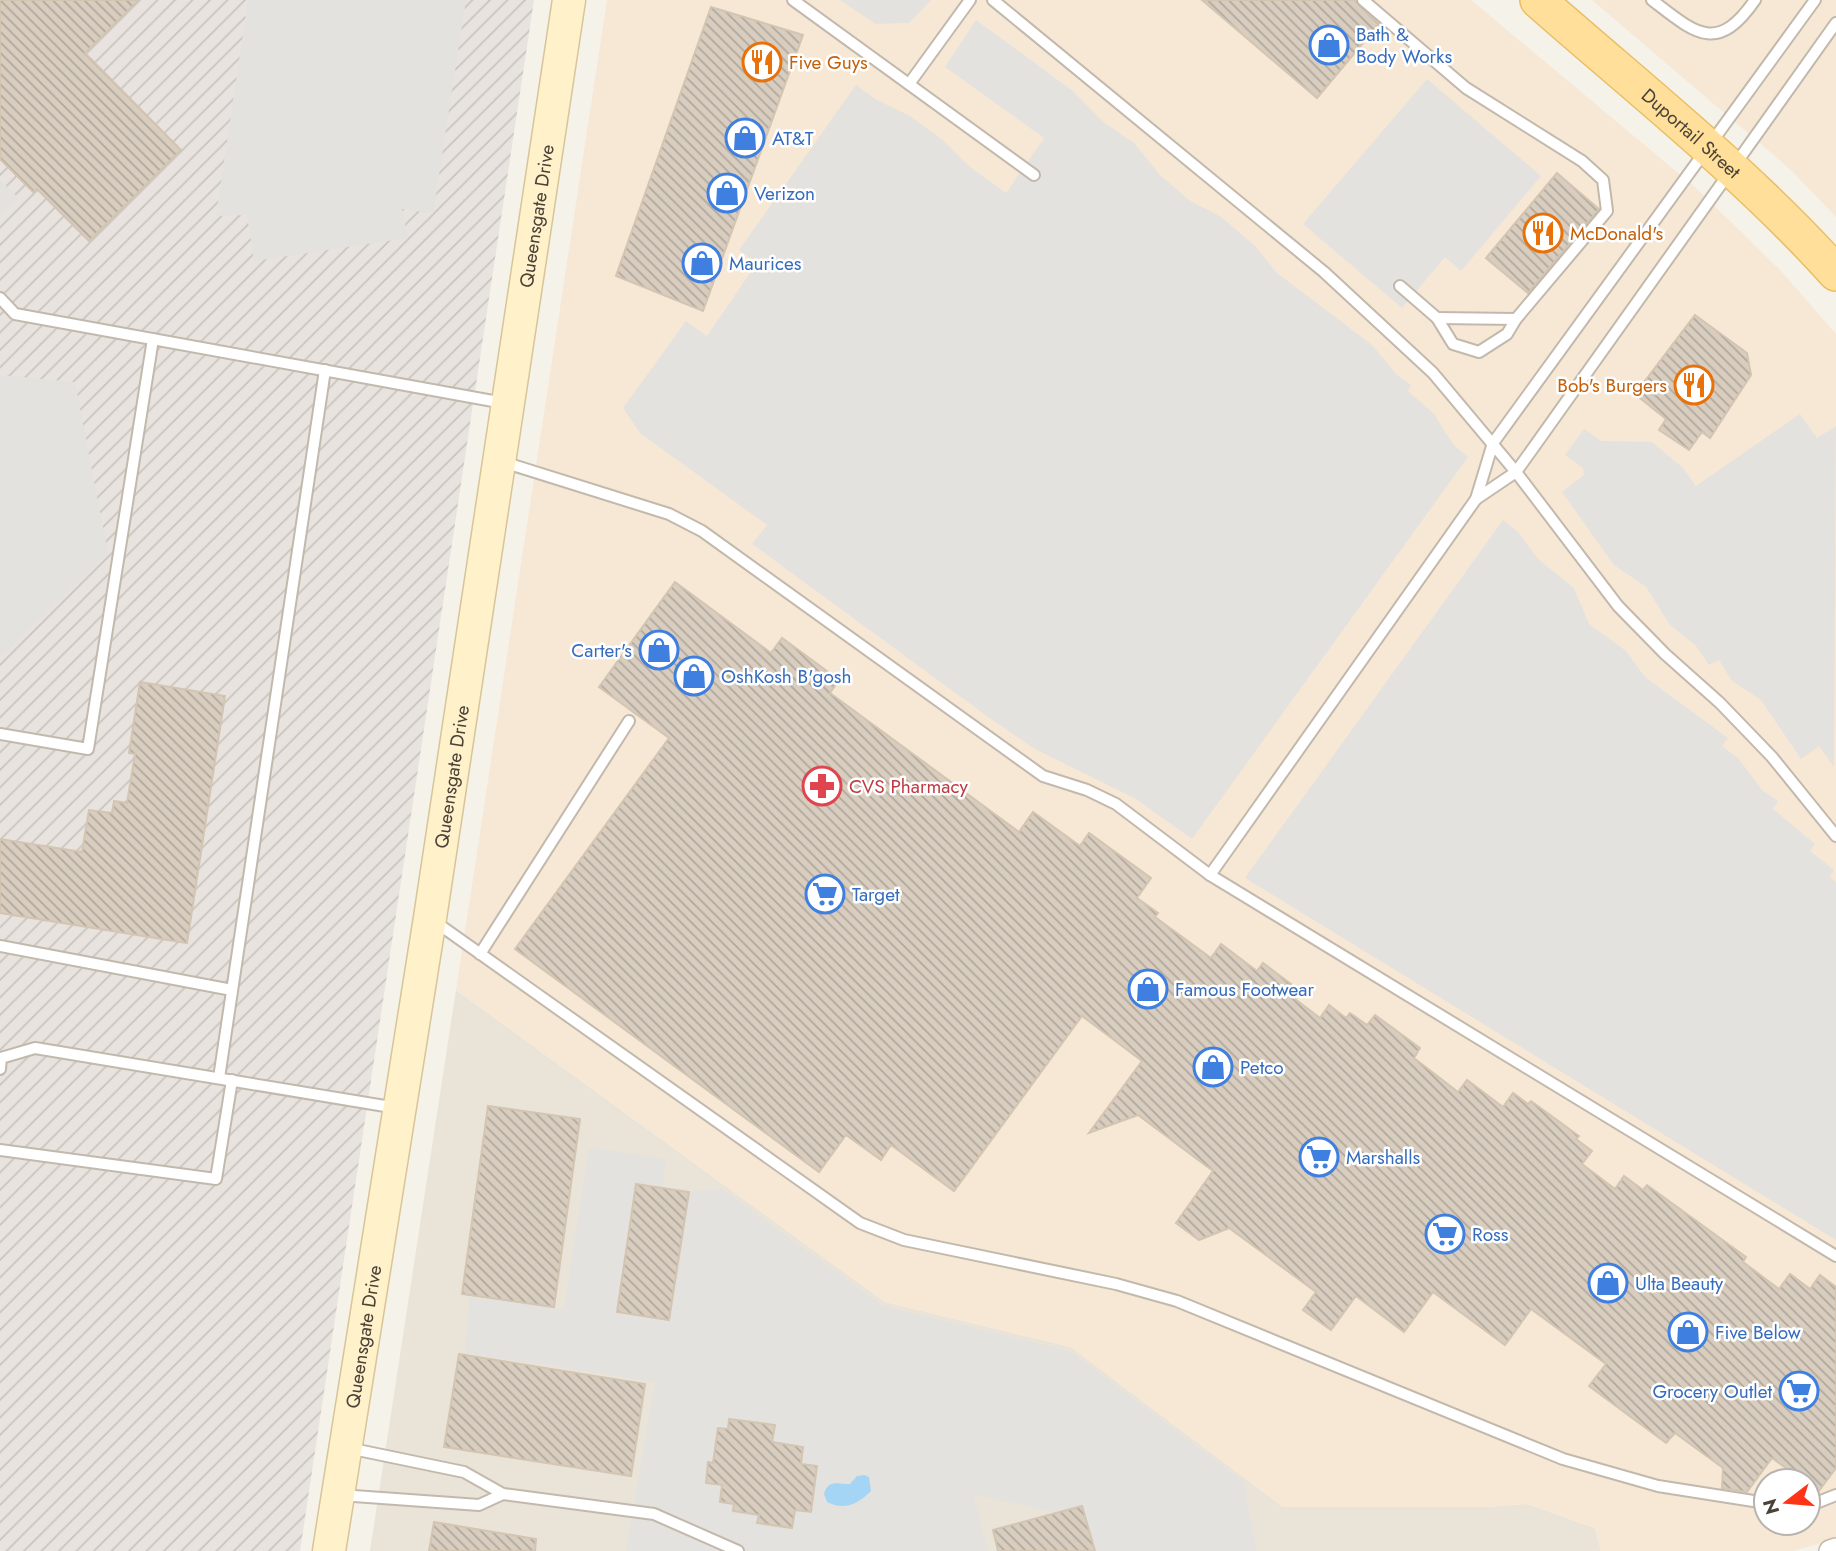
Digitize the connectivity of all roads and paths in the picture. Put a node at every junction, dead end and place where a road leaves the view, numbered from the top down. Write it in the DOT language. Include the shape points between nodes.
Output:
graph roads {
  1 [pos="569,0"];
  2 [pos="793,0"];
  3 [pos="970,0"];
  4 [pos="993,0"];
  5 [pos="1363,0"];
  6 [pos="1538,0"];
  7 [pos="1652,0"];
  8 [pos="1755,0"];
  9 [pos="1815,0"];
  10 [pos="1836,23"];
  11 [pos="909,83"];
  12 [pos="1720,159"];
  13 [pos="1034,176"];
  14 [pos="1836,273"];
  15 [pos="1400,286"];
  16 [pos="0,298"];
  17 [pos="1437,318"];
  18 [pos="1516,319"];
  19 [pos="153,339"];
  20 [pos="325,370"];
  21 [pos="508,404"];
  22 [pos="1493,443"];
  23 [pos="500,461"];
  24 [pos="1516,472"];
  25 [pos="1476,499"];
  26 [pos="629,721"];
  27 [pos="0,724"];
  28 [pos="5,735"];
  29 [pos="1836,814"];
  30 [pos="1825,822"];
  31 [pos="1836,836"];
  32 [pos="1210,875"];
  33 [pos="430,918"];
  34 [pos="0,946"];
  35 [pos="480,954"];
  36 [pos="232,989"];
  37 [pos="0,1069"];
  38 [pos="219,1078"];
  39 [pos="232,1080"];
  40 [pos="400,1108"];
  41 [pos="0,1150"];
  42 [pos="1836,1255"];
  43 [pos="346,1448"];
  44 [pos="503,1494"];
  45 [pos="338,1495"];
  46 [pos="1752,1501"];
  47 [pos="1836,1549"];
  48 [pos="329,1551"];
  49 [pos="737,1551"];
  50 [pos="1830,1551"];
  1 -- 21 [label="street, Queensgate Drive"];
  2 -- 11 [label="lane"];
  3 -- 11 [label="lane"];
  4 -- 22 [label="lane" via="1353,298 1433,373"];
  5 -- 18 [label="lane" via="1466,88 1581,161 1603,180 1607,211"];
  6 -- 12 [label="main road, Duportail Street"];
  7 -- 8 [label="lane" via="1688,28 1708,34 1735,24"];
  9 -- 12 [label="lane"];
  10 -- 12 [label="lane"];
  11 -- 13 [label="lane"];
  12 -- 14 [label="main road, Duportail Street"];
  12 -- 22 [label="lane"];
  12 -- 24 [label="lane"];
  15 -- 17 [label="lane"];
  16 -- 19 [label="lane" via="15,314"];
  17 -- 18 [label="lane"];
  17 -- 18 [label="lane" via="1453,344 1479,352 1507,334"];
  19 -- 20 [label="lane"];
  19 -- 28 [label="lane" via="88,749"];
  20 -- 21 [label="lane"];
  20 -- 36 [label="lane"];
  21 -- 23 [label="street, Queensgate Drive"];
  22 -- 24 [label="lane"];
  22 -- 25 [label="lane"];
  23 -- 32 [label="lane" via="669,514 702,531 1043,776 1116,804"];
  23 -- 33 [label="street, Queensgate Drive"];
  24 -- 25 [label="lane"];
  24 -- 30 [label="lane" via="1618,606 1772,757"];
  25 -- 32 [label="lane"];
  26 -- 35 [label="lane"];
  27 -- 28 [label="lane"];
  29 -- 30 [label="lane"];
  30 -- 31 [label="lane"];
  32 -- 42 [label="lane"];
  33 -- 35 [label="lane"];
  33 -- 40 [label="street, Queensgate Drive"];
  34 -- 36 [label="lane"];
  35 -- 46 [label="lane" via="860,1223 904,1240 1177,1301 1563,1459 1658,1486"];
  36 -- 38 [label="lane"];
  37 -- 38 [label="lane" via="1,1058 35,1048"];
  38 -- 39 [label="lane"];
  39 -- 40 [label="lane"];
  39 -- 41 [label="lane" via="216,1179"];
  40 -- 43 [label="street, Queensgate Drive"];
  43 -- 44 [label="lane" via="464,1472"];
  43 -- 45 [label="street, Queensgate Drive"];
  44 -- 45 [label="lane" via="479,1505"];
  44 -- 49 [label="lane" via="654,1514"];
  45 -- 48 [label="street, Queensgate Drive"];
  47 -- 50 [label="street"];
}
